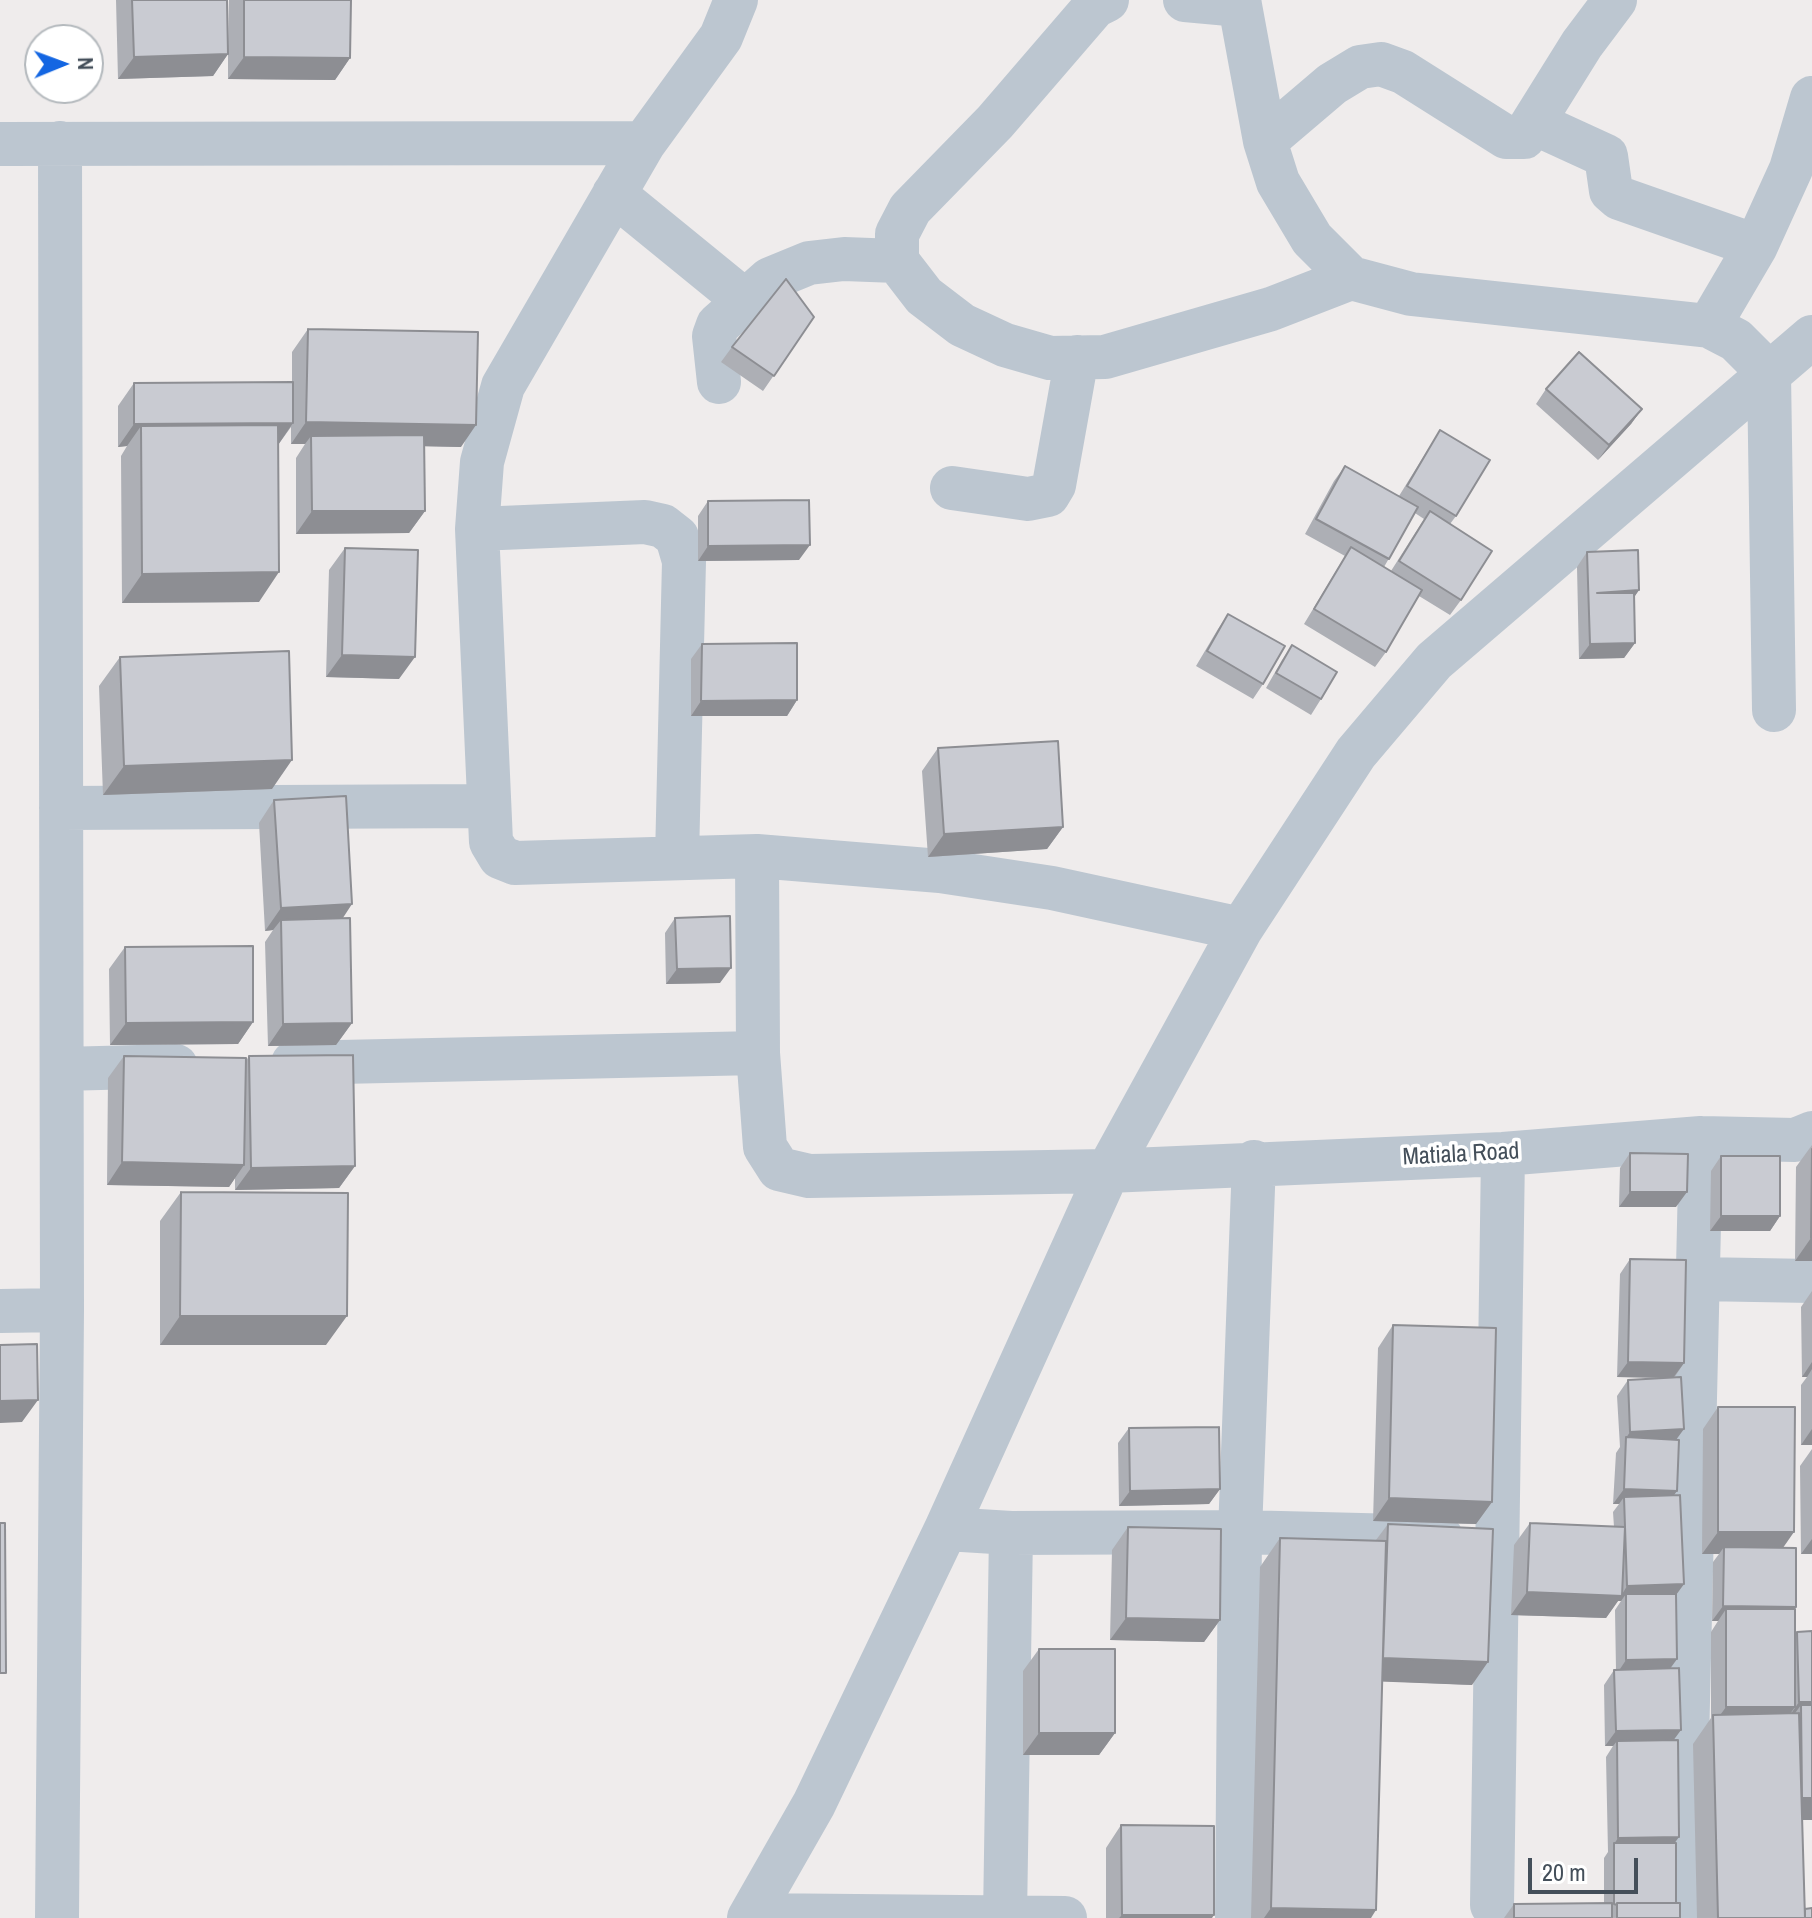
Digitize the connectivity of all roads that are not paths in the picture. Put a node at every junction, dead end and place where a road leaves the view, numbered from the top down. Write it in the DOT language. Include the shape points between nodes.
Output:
graph roads {
  1 [pos="736,0"];
  2 [pos="1107,0"];
  3 [pos="1185,0"];
  4 [pos="1615,0"];
  5 [pos="1239,3"];
  6 [pos="1812,98"];
  7 [pos="1534,123"];
  8 [pos="1265,141"];
  9 [pos="60,143"];
  10 [pos="644,143"];
  11 [pos="0,144"];
  12 [pos="614,194"];
  13 [pos="1756,246"];
  14 [pos="897,261"];
  15 [pos="1351,278"];
  16 [pos="744,300"];
  17 [pos="1709,326"];
  18 [pos="1812,337"];
  19 [pos="1077,357"];
  20 [pos="1769,373"];
  21 [pos="719,382"];
  22 [pos="952,488"];
  23 [pos="477,529"];
  24 [pos="1774,710"];
  25 [pos="488,806"];
  26 [pos="61,808"];
  27 [pos="757,856"];
  28 [pos="677,858"];
  29 [pos="1241,929"];
  30 [pos="758,1053"];
  31 [pos="62,1069"];
  32 [pos="1812,1133"];
  33 [pos="1701,1138"];
  34 [pos="1503,1154"];
  35 [pos="1254,1162"];
  36 [pos="1108,1171"];
  37 [pos="1698,1279"];
  38 [pos="1812,1281"];
  39 [pos="62,1310"];
  40 [pos="0,1311"];
  41 [pos="946,1529"];
  42 [pos="1240,1532"];
  43 [pos="1011,1533"];
  44 [pos="1499,1538"];
  45 [pos="1492,1905"];
  46 [pos="750,1916"];
  47 [pos="57,1918"];
  48 [pos="1005,1918"];
  49 [pos="1065,1918"];
  50 [pos="1237,1918"];
  51 [pos="1683,1918"];
  1 -- 10 [label="street" via="721,37"];
  2 -- 14 [label="street" via="1095,6 995,122 910,209 897,234"];
  3 -- 5 [label="street"];
  4 -- 7 [label="street"];
  5 -- 8 [label="street"];
  6 -- 13 [label="street" via="1791,169"];
  7 -- 8 [label="street" via="1524,137 1506,137 1403,72 1381,64 1360,67 1332,84"];
  7 -- 13 [label="street" via="1606,156 1611,191 1619,198"];
  8 -- 15 [label="street" via="1278,182 1312,239"];
  9 -- 10 [label="street"];
  9 -- 11 [label="street"];
  9 -- 26 [label="street"];
  10 -- 12 [label="street"];
  12 -- 16 [label="street"];
  12 -- 23 [label="street" via="503,386 482,462"];
  13 -- 17 [label="street"];
  14 -- 16 [label="street" via="809,263 770,279"];
  14 -- 19 [label="street" via="924,296 962,325 1050,358"];
  15 -- 17 [label="street" via="1411,294"];
  15 -- 19 [label="street" via="1157,344 1105,357"];
  16 -- 21 [label="street" via="714,336"];
  17 -- 20 [label="street" via="1736,340"];
  18 -- 20 [label="street"];
  19 -- 22 [label="street" via="1048,495 1028,499"];
  20 -- 24 [label="street"];
  20 -- 29 [label="street" via="1434,661 1356,753"];
  23 -- 25 [label="street"];
  23 -- 28 [label="street" via="645,522 663,526 677,537 684,561"];
  25 -- 26 [label="street"];
  25 -- 28 [label="street" via="491,842 500,857 515,863"];
  26 -- 31 [label="street"];
  27 -- 28 [label="street"];
  27 -- 29 [label="street" via="940,871 1052,888"];
  27 -- 30 [label="street, Matiala Road"];
  29 -- 36 [label="street"];
  30 -- 31 [label="street"];
  30 -- 36 [label="street, Matiala Road" via="765,1147 779,1169 809,1176"];
  31 -- 39 [label="street"];
  32 -- 33 [label="street, Matiala Road" via="1795,1140"];
  33 -- 34 [label="street, Matiala Road"];
  33 -- 37 [label="street"];
  34 -- 35 [label="street, Matiala Road"];
  34 -- 44 [label="street"];
  35 -- 36 [label="street, Matiala Road"];
  35 -- 42 [label="street"];
  36 -- 41 [label="street"];
  37 -- 38 [label="street"];
  37 -- 51 [label="street"];
  39 -- 40 [label="street"];
  39 -- 47 [label="street"];
  41 -- 43 [label="street"];
  41 -- 46 [label="street" via="814,1804"];
  42 -- 43 [label="street"];
  42 -- 44 [label="street"];
  42 -- 50 [label="street"];
  43 -- 48 [label="street"];
  44 -- 45 [label="street"];
  46 -- 48 [label="street"];
  48 -- 49 [label="street"];
}
